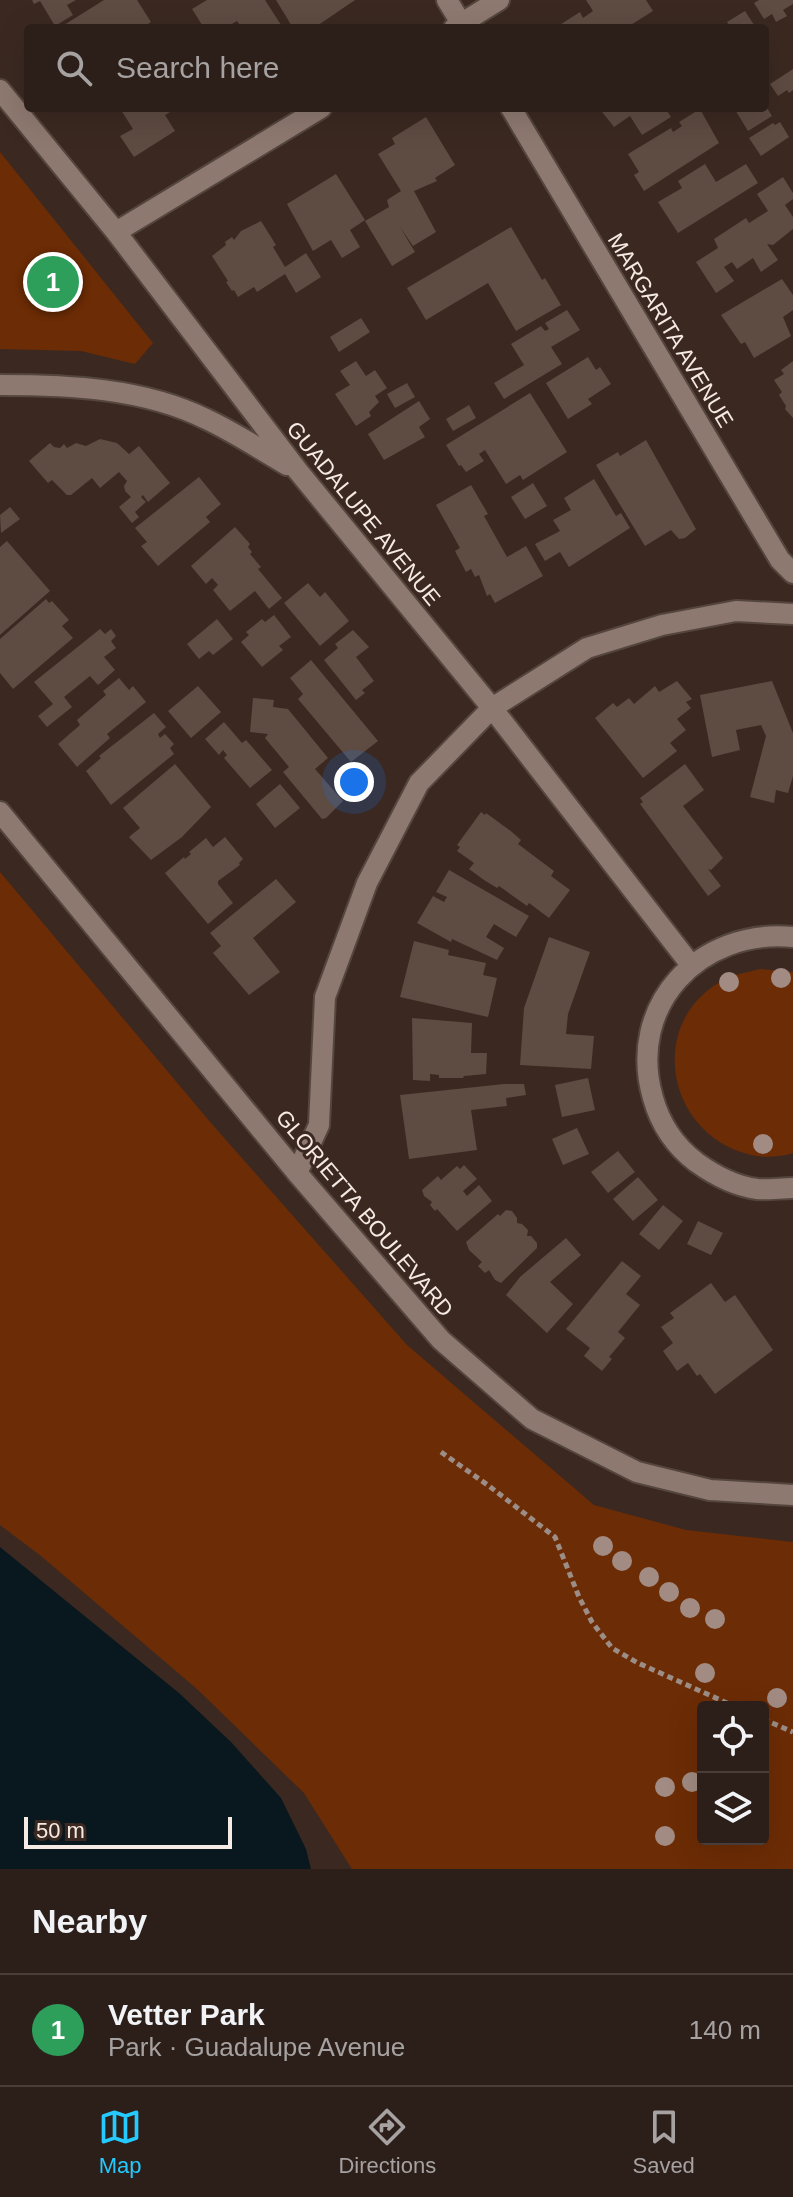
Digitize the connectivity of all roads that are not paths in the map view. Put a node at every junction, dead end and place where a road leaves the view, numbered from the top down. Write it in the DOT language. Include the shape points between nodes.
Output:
graph roads {
  1 [pos="447,0"];
  2 [pos="499,0"];
  3 [pos="459,24"];
  4 [pos="463,24"];
  5 [pos="0,90"];
  6 [pos="314,112"];
  7 [pos="513,112"];
  8 [pos="116,232"];
  9 [pos="0,385"];
  10 [pos="298,471"];
  11 [pos="793,573"];
  12 [pos="793,614"];
  13 [pos="492,708"];
  14 [pos="0,812"];
  15 [pos="793,937"];
  16 [pos="691,965"];
  17 [pos="297,1173"];
  18 [pos="793,1188"];
  19 [pos="793,1495"];
  1 -- 3 [label="street"];
  2 -- 4 [label="street"];
  5 -- 8 [label="street, GUADALUPE AVENUE"];
  6 -- 8 [label="street"];
  7 -- 11 [label="street, MARGARITA AVENUE" via="780,560"];
  8 -- 10 [label="street, GUADALUPE AVENUE"];
  9 -- 10 [label="street" via="129,393 205,418"];
  10 -- 13 [label="street, GUADALUPE AVENUE"];
  12 -- 13 [label="street" via="736,611 662,625 587,648"];
  13 -- 16 [label="street, GUADALUPE AVENUE"];
  13 -- 17 [label="street" via="419,783 367,883 325,997 319,1125"];
  14 -- 17 [label="street, GLORIETTA BOULEVARD"];
  15 -- 16 [label="street" via="766,934 727,944"];
  16 -- 18 [label="street" via="664,997 649,1036 647,1077 659,1117 683,1152 716,1176 756,1189"];
  17 -- 19 [label="street, GLORIETTA BOULEVARD" via="441,1340 532,1419 637,1472 710,1490"];
}
